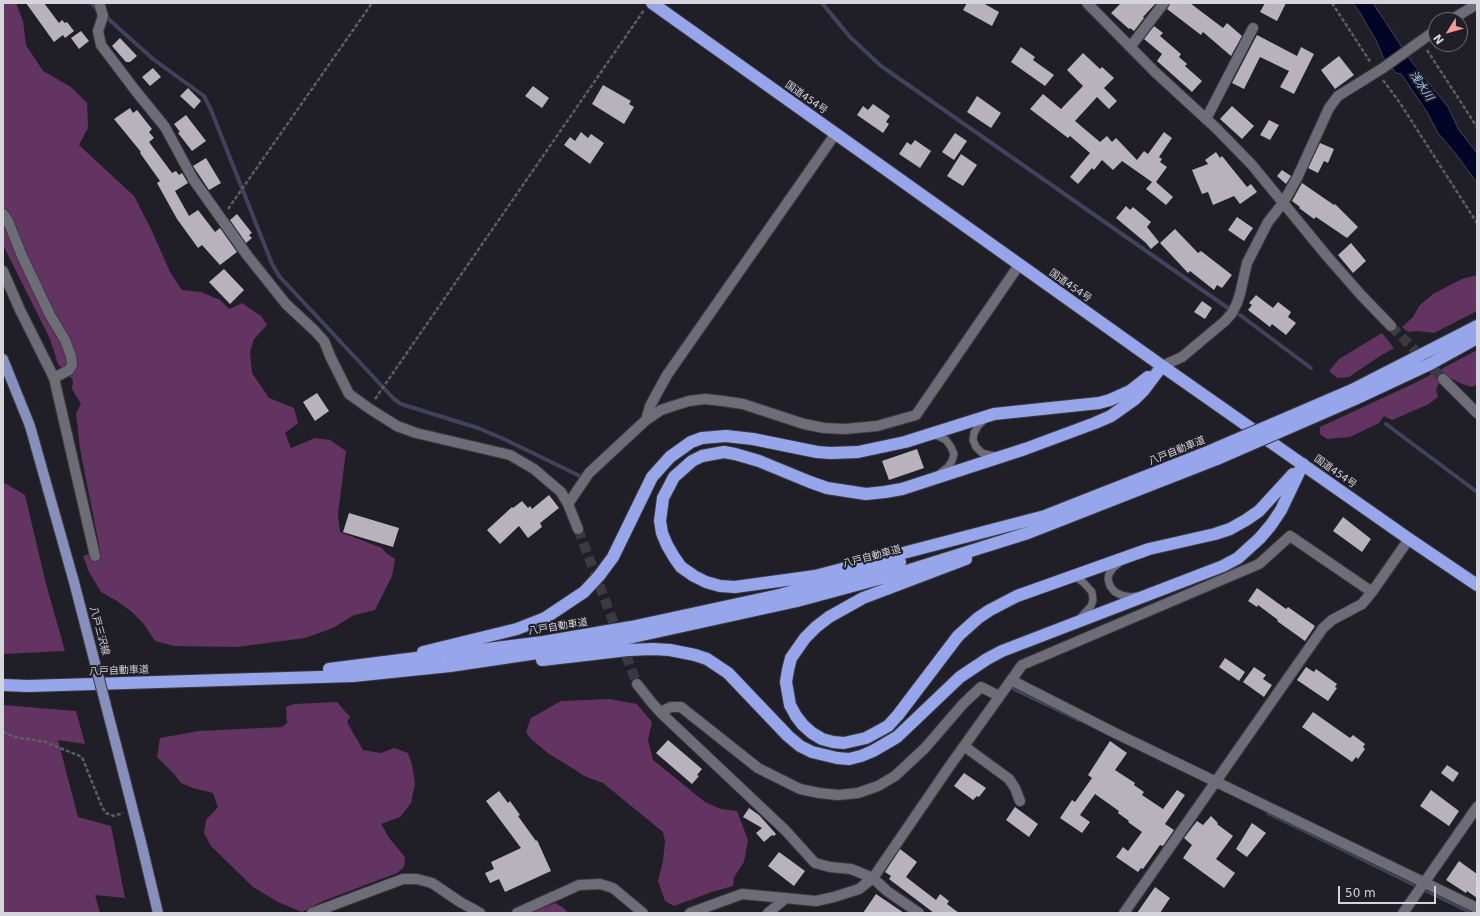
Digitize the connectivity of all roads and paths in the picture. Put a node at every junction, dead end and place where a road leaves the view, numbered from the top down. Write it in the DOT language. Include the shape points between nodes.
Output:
graph roads {
  1 [pos="99,3"];
  2 [pos="372,3"];
  3 [pos="1087,3"];
  4 [pos="1164,3"];
  5 [pos="1332,3"];
  6 [pos="1477,4"];
  7 [pos="649,5"];
  8 [pos="1464,12"];
  9 [pos="1253,28"];
  10 [pos="1428,36"];
  11 [pos="1418,44"];
  12 [pos="1131,46"];
  13 [pos="1380,70"];
  14 [pos="1206,119"];
  15 [pos="1477,127"];
  16 [pos="836,133"];
  17 [pos="1283,203"];
  18 [pos="3,214"];
  19 [pos="221,219"];
  20 [pos="1477,223"];
  21 [pos="1019,265"];
  22 [pos="3,271"];
  23 [pos="1391,326"];
  24 [pos="1477,326"];
  25 [pos="1477,338"];
  26 [pos="3,359"];
  27 [pos="1162,366"];
  28 [pos="54,378"];
  29 [pos="1443,379"];
  30 [pos="1354,394"];
  31 [pos="370,409"];
  32 [pos="1477,413"];
  33 [pos="994,414"];
  34 [pos="646,420"];
  35 [pos="928,435"];
  36 [pos="1213,455"];
  37 [pos="1003,456"];
  38 [pos="1303,464"];
  39 [pos="933,479"];
  40 [pos="568,504"];
  41 [pos="1045,516"];
  42 [pos="578,529"];
  43 [pos="1028,533"];
  44 [pos="1409,539"];
  45 [pos="95,556"];
  46 [pos="1126,557"];
  47 [pos="1066,578"];
  48 [pos="1477,585"];
  49 [pos="1372,592"];
  50 [pos="1147,595"];
  51 [pos="1076,622"];
  52 [pos="377,664"];
  53 [pos="450,666"];
  54 [pos="236,680"];
  55 [pos="1011,680"];
  56 [pos="637,684"];
  57 [pos="3,685"];
  58 [pos="999,696"];
  59 [pos="660,712"];
  60 [pos="3,732"];
  61 [pos="964,746"];
  62 [pos="1216,782"];
  63 [pos="1020,800"];
  64 [pos="1477,807"];
  65 [pos="133,810"];
  66 [pos="873,878"];
  67 [pos="1425,882"];
  68 [pos="786,898"];
  69 [pos="1477,908"];
  70 [pos="158,913"];
  71 [pos="312,913"];
  72 [pos="480,913"];
  73 [pos="517,913"];
  74 [pos="643,913"];
  75 [pos="690,913"];
  76 [pos="768,913"];
  77 [pos="919,913"];
  78 [pos="1124,913"];
  79 [pos="1403,913"];
  1 -- 19 [label="street" via="103,16 98,32 101,44 165,127 193,179"];
  2 -- 19 [label="path"];
  3 -- 12 [label="street"];
  4 -- 12 [label="street"];
  5 -- 13 [label="path"];
  6 -- 8 [label="street"];
  7 -- 16 [label="highway, 国道454号"];
  7 -- 31 [label="path" via="376,396"];
  9 -- 14 [label="street"];
  10 -- 11 [label="street"];
  11 -- 13 [label="street"];
  11 -- 15 [label="path"];
  12 -- 14 [label="street"];
  13 -- 17 [label="street" via="1338,96"];
  13 -- 20 [label="path"];
  14 -- 17 [label="street" via="1252,165"];
  16 -- 21 [label="highway, 国道454号"];
  16 -- 34 [label="street" via="668,375 650,406"];
  17 -- 23 [label="street"];
  17 -- 27 [label="street" via="1268,222 1247,262 1238,303 1232,313 1182,357"];
  18 -- 28 [label="street" via="50,315 66,340 71,356 72,365 69,370"];
  19 -- 31 [label="street" via="286,304 324,341 350,394"];
  21 -- 27 [label="highway, 国道454号"];
  21 -- 34 [label="street" via="916,415 877,426 824,428 744,404 705,399 661,410"];
  22 -- 28 [label="street"];
  24 -- 30 [label="highway, 八戸自動車道"];
  25 -- 30 [label="highway, 八戸自動車道" via="1430,364"];
  26 -- 65 [label="main road, 八戸三沢線, bridge" via="30,426 74,582"];
  27 -- 33 [label="highway" via="1130,391 1110,400"];
  27 -- 37 [label="highway" via="1135,399 1111,416"];
  27 -- 38 [label="highway, 国道454号"];
  28 -- 45 [label="street"];
  29 -- 32 [label="street"];
  30 -- 36 [label="highway, 八戸自動車道, bridge"];
  31 -- 40 [label="street" via="397,426 416,433 510,455 549,480"];
  33 -- 35 [label="highway"];
  33 -- 37 [label="lane" via="982,421 974,433 973,440 982,453"];
  34 -- 40 [label="street" via="589,473"];
  35 -- 39 [label="lane" via="946,440 954,454 948,467"];
  35 -- 52 [label="highway" via="873,449 844,453 817,452 738,437 714,437 691,442 660,466 612,557 600,576 584,592 545,618 517,629"];
  36 -- 41 [label="highway, 八戸自動車道"];
  36 -- 43 [label="highway, 八戸自動車道"];
  37 -- 39 [label="highway"];
  38 -- 44 [label="highway, 国道454号"];
  38 -- 46 [label="highway" via="1270,501 1246,520 1215,534"];
  38 -- 50 [label="highway" via="1281,510 1238,558"];
  39 -- 41 [label="highway" via="885,492 847,492 810,482 746,456 713,453 692,461 668,486 661,508 662,533 674,557 694,576 720,586 736,587 814,576"];
  40 -- 42 [label="street"];
  41 -- 52 [label="highway, 八戸自動車道" via="908,560 779,595 631,627 543,642"];
  43 -- 47 [label="highway" via="958,563 863,598 816,627 791,658 786,682 789,699 803,725 822,739 833,742 855,742 877,733 898,715 950,644 967,626 1003,602"];
  43 -- 53 [label="highway, 八戸自動車道" via="897,574 797,601 634,637"];
  44 -- 48 [label="highway, 国道454号"];
  44 -- 49 [label="street"];
  46 -- 47 [label="highway"];
  46 -- 50 [label="lane" via="1109,574 1110,586 1114,592 1121,595"];
  47 -- 51 [label="lane" via="1077,578 1092,592 1091,606"];
  49 -- 55 [label="street" via="1290,536 1259,564 1022,665"];
  49 -- 62 [label="street" via="1362,604 1332,620 1323,628"];
  50 -- 51 [label="highway"];
  51 -- 53 [label="highway" via="1015,645 987,659 960,678 897,737 873,751 849,759 824,756 800,746 728,673 707,659 695,655 670,650 628,650 502,665"];
  52 -- 54 [label="highway, 八戸自動車道"];
  53 -- 54 [label="highway, 八戸自動車道" via="352,676"];
  54 -- 57 [label="highway, 八戸自動車道"];
  55 -- 58 [label="street"];
  55 -- 62 [label="street"];
  56 -- 59 [label="street"];
  58 -- 59 [label="street" via="981,688 895,776 858,793 838,795 800,788 758,768 681,708 671,707"];
  58 -- 61 [label="street"];
  59 -- 66 [label="street" via="785,830 815,863 851,869"];
  60 -- 65 [label="path" via="14,737 46,742 82,757 106,813 114,816"];
  61 -- 63 [label="street" via="1009,779"];
  61 -- 66 [label="street"];
  62 -- 67 [label="street"];
  62 -- 78 [label="street"];
  64 -- 67 [label="street"];
  65 -- 70 [label="main road, 八戸三沢線"];
  66 -- 68 [label="street" via="859,889 834,897 816,901"];
  66 -- 77 [label="street"];
  67 -- 69 [label="street"];
  67 -- 79 [label="street"];
  68 -- 75 [label="street" via="742,894"];
  68 -- 76 [label="street"];
  71 -- 72 [label="street" via="403,879 417,879 432,883"];
  73 -- 74 [label="street" via="579,885 600,884 613,888"];
}
